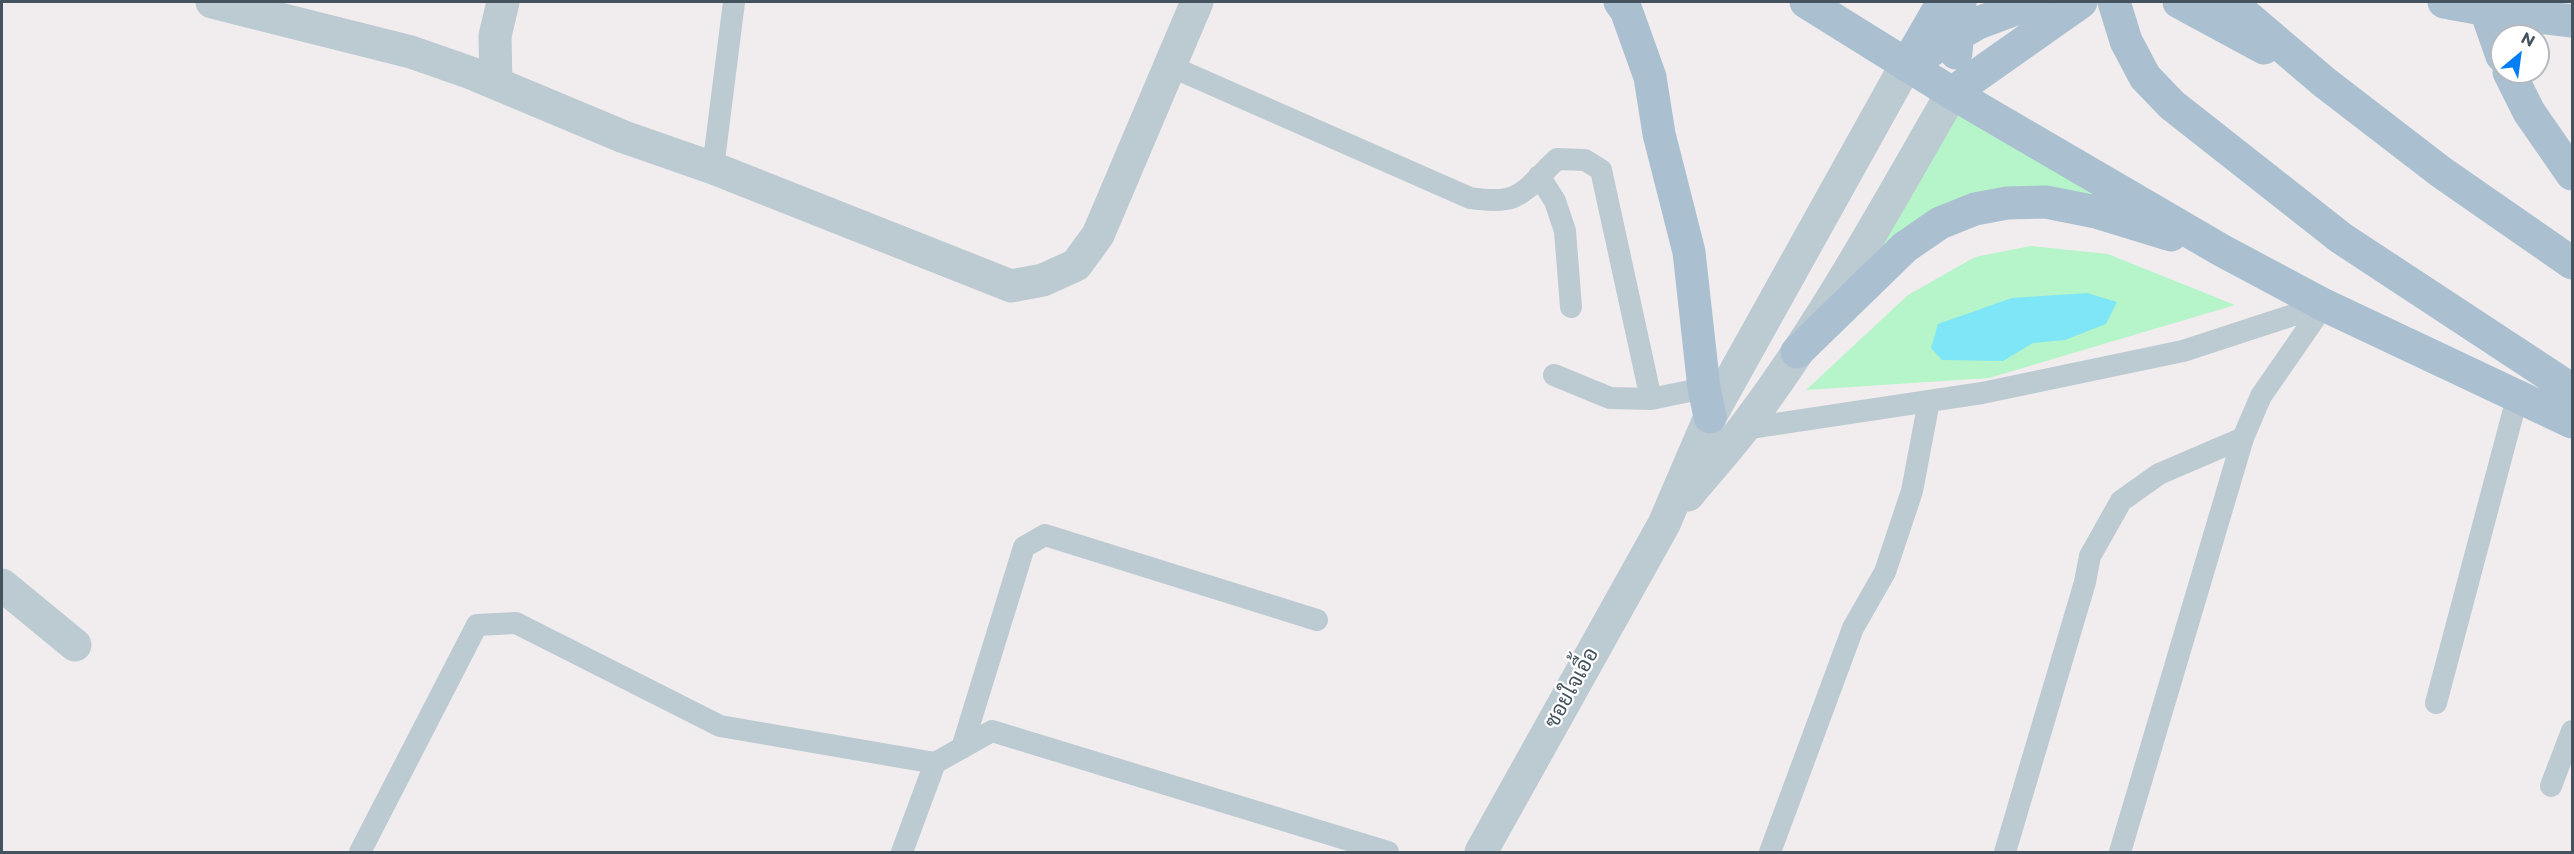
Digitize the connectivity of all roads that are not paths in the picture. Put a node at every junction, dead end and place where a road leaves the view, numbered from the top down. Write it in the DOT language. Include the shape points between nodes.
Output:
graph roads {
  1 [pos="212,2"];
  2 [pos="503,2"];
  3 [pos="734,2"];
  4 [pos="1197,2"];
  5 [pos="1620,2"];
  6 [pos="1806,2"];
  7 [pos="1943,2"];
  8 [pos="1960,2"];
  9 [pos="2034,2"];
  10 [pos="2081,2"];
  11 [pos="2114,2"];
  12 [pos="2179,2"];
  13 [pos="2230,2"];
  14 [pos="2444,2"];
  15 [pos="2483,2"];
  16 [pos="2572,21"];
  17 [pos="2491,24"];
  18 [pos="1957,35"];
  19 [pos="1906,65"];
  20 [pos="1170,66"];
  21 [pos="2324,82"];
  22 [pos="496,83"];
  23 [pos="2515,84"];
  24 [pos="1952,93"];
  25 [pos="713,168"];
  26 [pos="2572,174"];
  27 [pos="1539,176"];
  28 [pos="2221,250"];
  29 [pos="2572,263"];
  30 [pos="2324,305"];
  31 [pos="1571,307"];
  32 [pos="1797,352"];
  33 [pos="1554,375"];
  34 [pos="2572,390"];
  35 [pos="2517,398"];
  36 [pos="1651,399"];
  37 [pos="1929,401"];
  38 [pos="1707,402"];
  39 [pos="2572,423"];
  40 [pos="1743,429"];
  41 [pos="2243,438"];
  42 [pos="1664,524"];
  43 [pos="2,585"];
  44 [pos="1317,620"];
  45 [pos="75,645"];
  46 [pos="2436,704"];
  47 [pos="2572,731"];
  48 [pos="962,748"];
  49 [pos="935,763"];
  50 [pos="2551,786"];
  51 [pos="360,852"];
  52 [pos="902,852"];
  53 [pos="1388,852"];
  54 [pos="1481,852"];
  55 [pos="1770,852"];
  56 [pos="2005,852"];
  57 [pos="2121,852"];
  1 -- 22 [label="street" via="411,52"];
  2 -- 22 [label="street" via="495,36"];
  3 -- 25 [label="lane"];
  4 -- 20 [label="street"];
  5 -- 38 [label="main road" via="1650,77 1659,134 1689,252"];
  6 -- 19 [label="main road"];
  7 -- 19 [label="main road"];
  8 -- 18 [label="main road"];
  9 -- 18 [label="main road"];
  10 -- 24 [label="main road"];
  11 -- 34 [label="main road" via="2126,41 2145,77 2172,105 2341,238"];
  12 -- 21 [label="main road"];
  13 -- 21 [label="main road"];
  14 -- 16 [label="main road, bridge"];
  15 -- 17 [label="main road"];
  18 -- 19 [label="main road"];
  18 -- 24 [label="main road"];
  19 -- 24 [label="main road"];
  19 -- 38 [label="street"];
  20 -- 25 [label="street" via="1098,235 1076,265 1043,280 1011,286"];
  20 -- 27 [label="lane" via="1470,198 1493,201 1520,196"];
  21 -- 29 [label="main road" via="2441,172"];
  22 -- 25 [label="street" via="624,137"];
  23 -- 26 [label="main road" via="2529,112"];
  24 -- 28 [label="main road"];
  24 -- 32 [label="street"];
  27 -- 31 [label="lane" via="1555,201 1565,231"];
  27 -- 36 [label="lane" via="1557,159 1585,160 1601,170"];
  28 -- 30 [label="main road"];
  28 -- 32 [label="main road" via="2096,212 2046,202 1975,209 1940,223 1905,247"];
  30 -- 35 [label="main road"];
  30 -- 37 [label="lane" via="2183,351"];
  30 -- 41 [label="lane" via="2261,396"];
  32 -- 40 [label="street"];
  33 -- 36 [label="lane" via="1611,398"];
  35 -- 39 [label="main road"];
  35 -- 46 [label="lane"];
  36 -- 38 [label="lane"];
  37 -- 40 [label="lane"];
  37 -- 55 [label="lane" via="1912,490 1885,572 1853,628"];
  38 -- 42 [label="street"];
  40 -- 42 [label="street"];
  41 -- 56 [label="lane" via="2159,474 2121,501 2090,556"];
  41 -- 57 [label="lane"];
  42 -- 54 [label="street, ซอยใจเอื้อ"];
  43 -- 45 [label="street"];
  44 -- 48 [label="lane" via="1045,535 1023,547"];
  47 -- 50 [label="lane"];
  48 -- 49 [label="lane"];
  48 -- 53 [label="lane" via="992,731"];
  49 -- 51 [label="lane" via="720,726 516,622 477,625"];
  49 -- 52 [label="lane"];
}
